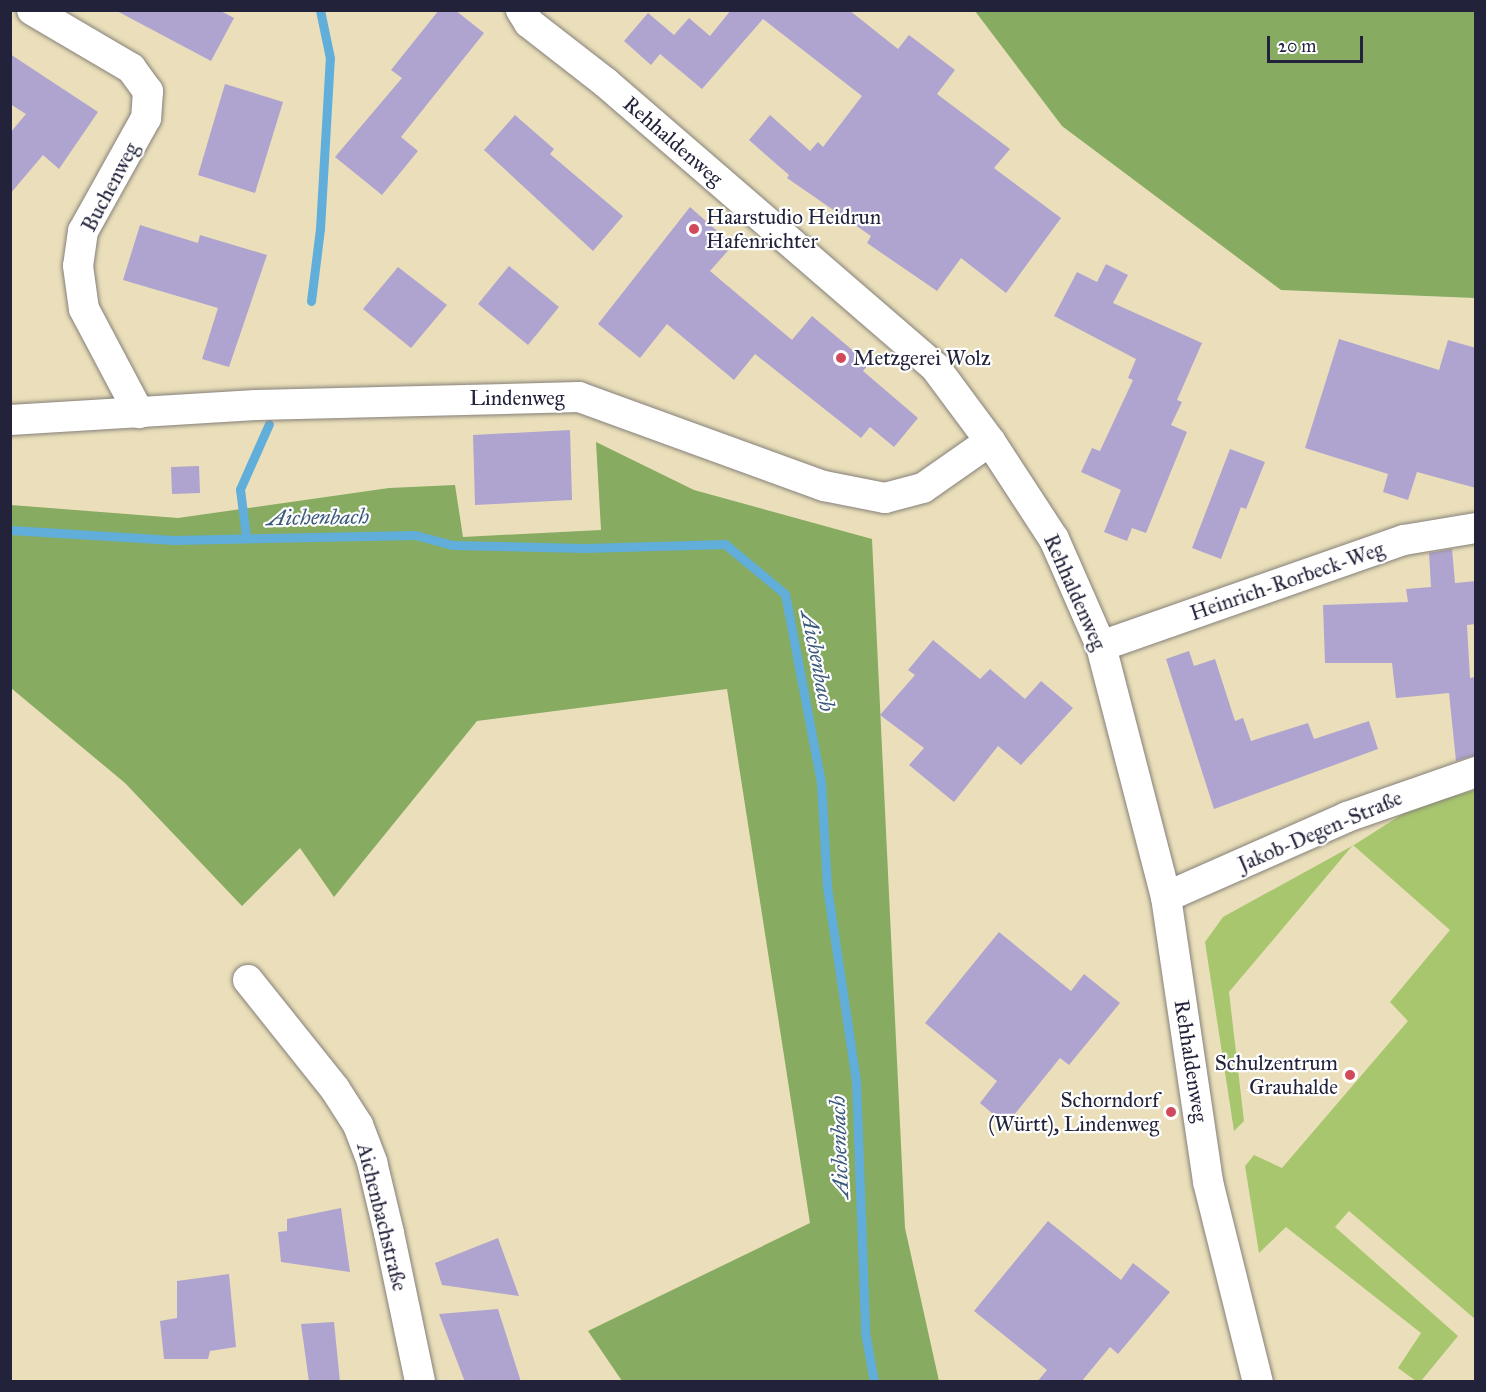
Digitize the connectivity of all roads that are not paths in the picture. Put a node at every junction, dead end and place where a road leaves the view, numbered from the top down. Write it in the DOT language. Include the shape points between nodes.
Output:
graph roads {
  1 [pos="32,10"];
  2 [pos="521,10"];
  3 [pos="139,413"];
  4 [pos="10,420"];
  5 [pos="990,441"];
  6 [pos="1476,528"];
  7 [pos="1101,646"];
  8 [pos="1476,772"];
  9 [pos="1166,897"];
  10 [pos="248,980"];
  11 [pos="420,1382"];
  12 [pos="1258,1382"];
  1 -- 3 [label="street, Buchenweg" via="131,68 148,91 146,118 83,231 78,266 84,309"];
  2 -- 5 [label="street, Rehhaldenweg" via="529,23 606,83 936,367"];
  3 -- 4 [label="street, Lindenweg"];
  3 -- 5 [label="street, Lindenweg" via="377,400 579,397 824,486 885,498 923,488"];
  5 -- 7 [label="street, Rehhaldenweg" via="1054,539"];
  6 -- 7 [label="street, Heinrich-Rorbeck-Weg" via="1404,540"];
  7 -- 9 [label="street, Rehhaldenweg"];
  8 -- 9 [label="street, Jakob-Degen-Straße" via="1347,817"];
  9 -- 12 [label="street, Rehhaldenweg" via="1208,1182"];
  10 -- 11 [label="street, Aichenbachstraße" via="335,1089 358,1125 372,1162"];
}
